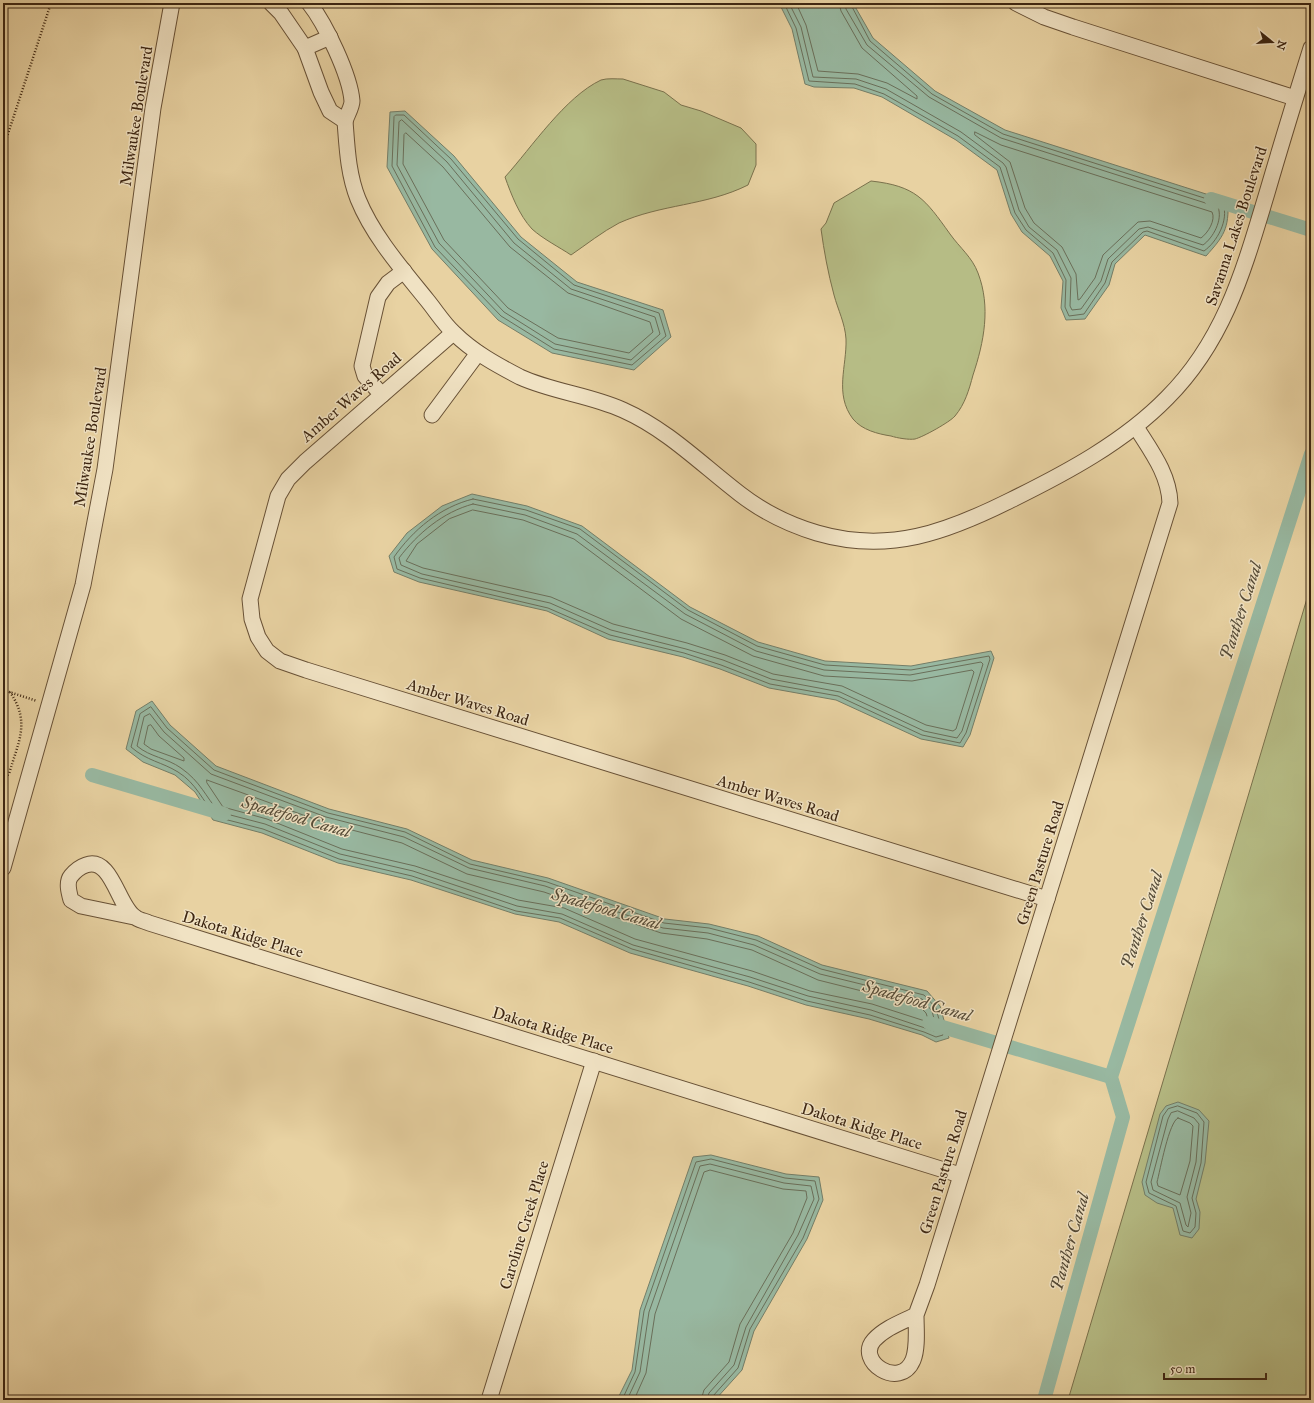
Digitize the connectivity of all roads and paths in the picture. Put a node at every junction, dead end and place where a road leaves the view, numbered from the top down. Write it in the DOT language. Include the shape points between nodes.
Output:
graph roads {
  1 [pos="51,3"];
  2 [pos="172,3"];
  3 [pos="270,3"];
  4 [pos="309,3"];
  5 [pos="1016,3"];
  6 [pos="330,37"];
  7 [pos="305,48"];
  8 [pos="1311,48"];
  9 [pos="1295,98"];
  10 [pos="345,121"];
  11 [pos="3,149"];
  12 [pos="404,271"];
  13 [pos="453,333"];
  14 [pos="478,353"];
  15 [pos="382,395"];
  16 [pos="432,415"];
  17 [pos="1136,426"];
  18 [pos="3,690"];
  19 [pos="10,692"];
  20 [pos="49,705"];
  21 [pos="3,779"];
  22 [pos="3,868"];
  23 [pos="1047,900"];
  24 [pos="134,917"];
  25 [pos="594,1061"];
  26 [pos="960,1175"];
  27 [pos="916,1315"];
  28 [pos="489,1400"];
  1 -- 11 [label="path"];
  2 -- 20 [label="street, Milwaukee Boulevard" via="153,108 105,468 83,586"];
  3 -- 7 [label="street" via="290,24"];
  4 -- 6 [label="street, Savanna Lakes Boulevard" via="320,16"];
  5 -- 9 [label="street" via="1073,28"];
  6 -- 7 [label="street"];
  6 -- 10 [label="street, Savanna Lakes Boulevard" via="351,95 352,102"];
  7 -- 10 [label="street" via="330,111"];
  8 -- 9 [label="street, Savanna Lakes Boulevard"];
  9 -- 17 [label="street, Savanna Lakes Boulevard" via="1246,262 1227,312 1196,365 1168,397"];
  10 -- 12 [label="street, Savanna Lakes Boulevard" via="351,178 358,199 370,224"];
  12 -- 13 [label="street, Savanna Lakes Boulevard"];
  12 -- 15 [label="street" via="388,283 378,297 362,366 364,376"];
  13 -- 14 [label="street, Savanna Lakes Boulevard"];
  13 -- 15 [label="street, Amber Waves Road"];
  14 -- 16 [label="street"];
  14 -- 17 [label="street, Savanna Lakes Boulevard" via="526,379 611,404 636,416 685,449 742,496 768,512 820,534 852,540 909,539 964,523 1089,458"];
  15 -- 23 [label="street, Amber Waves Road" via="305,462 288,479 278,496 250,600 258,638 267,651 276,658 321,675"];
  17 -- 23 [label="street, Green Pasture Road" via="1165,476 1170,490 1170,503"];
  18 -- 19 [label="path"];
  19 -- 20 [label="path"];
  19 -- 21 [label="path" via="18,704 23,724 9,774"];
  20 -- 22 [label="street, Milwaukee Boulevard"];
  23 -- 26 [label="street, Green Pasture Road"];
  24 -- 25 [label="street, Dakota Ridge Place"];
  25 -- 26 [label="street, Dakota Ridge Place"];
  25 -- 28 [label="street, Caroline Creek Place"];
  26 -- 27 [label="street, Green Pasture Road"];
}
